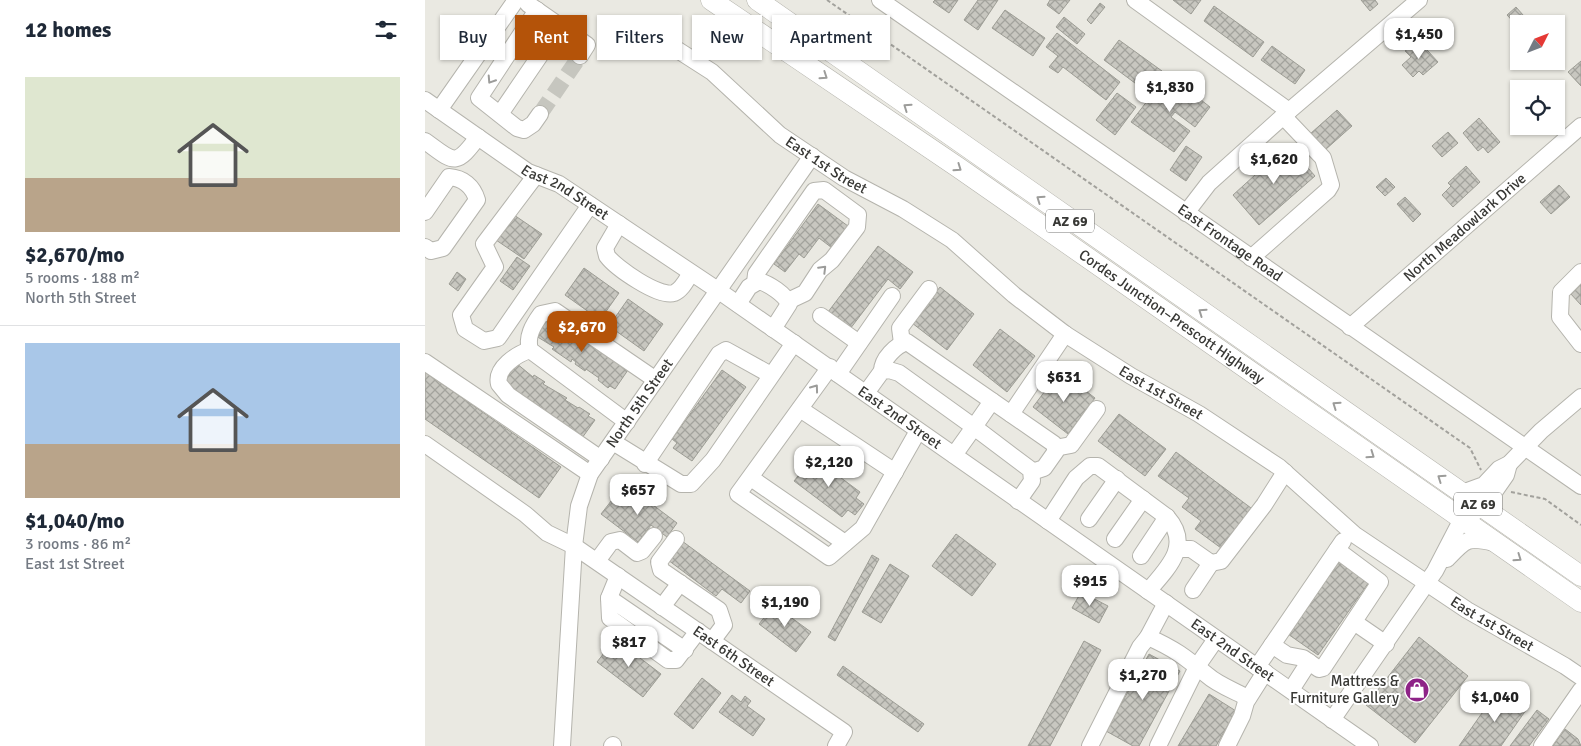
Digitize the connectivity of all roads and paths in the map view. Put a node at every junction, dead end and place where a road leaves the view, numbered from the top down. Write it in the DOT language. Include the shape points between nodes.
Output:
graph roads {
  1 [pos="516,0"];
  2 [pos="522,0"];
  3 [pos="711,0"];
  4 [pos="757,0"];
  5 [pos="827,0"];
  6 [pos="880,0"];
  7 [pos="1135,0"];
  8 [pos="1412,2"];
  9 [pos="537,10"];
  10 [pos="544,15"];
  11 [pos="682,53"];
  12 [pos="537,60"];
  13 [pos="425,100"];
  14 [pos="439,110"];
  15 [pos="1286,113"];
  16 [pos="500,114"];
  17 [pos="540,114"];
  18 [pos="1581,126"];
  19 [pos="478,137"];
  20 [pos="425,141"];
  21 [pos="812,156"];
  22 [pos="458,159"];
  23 [pos="537,175"];
  24 [pos="458,178"];
  25 [pos="590,205"];
  26 [pos="425,212"];
  27 [pos="1185,213"];
  28 [pos="619,224"];
  29 [pos="425,247"];
  30 [pos="1251,258"];
  31 [pos="1581,272"];
  32 [pos="691,273"];
  33 [pos="755,283"];
  34 [pos="929,289"];
  35 [pos="719,290"];
  36 [pos="891,296"];
  37 [pos="788,301"];
  38 [pos="738,304"];
  39 [pos="821,316"];
  40 [pos="1350,326"];
  41 [pos="773,329"];
  42 [pos="1065,334"];
  43 [pos="794,343"];
  44 [pos="902,343"];
  45 [pos="859,344"];
  46 [pos="1581,344"];
  47 [pos="530,350"];
  48 [pos="425,362"];
  49 [pos="834,371"];
  50 [pos="882,372"];
  51 [pos="771,375"];
  52 [pos="656,380"];
  53 [pos="866,394"];
  54 [pos="1581,398"];
  55 [pos="991,401"];
  56 [pos="799,409"];
  57 [pos="1097,409"];
  58 [pos="1011,414"];
  59 [pos="627,422"];
  60 [pos="974,427"];
  61 [pos="918,431"];
  62 [pos="613,442"];
  63 [pos="425,444"];
  64 [pos="1525,446"];
  65 [pos="1055,448"];
  66 [pos="954,455"];
  67 [pos="601,459"];
  68 [pos="645,464"];
  69 [pos="1509,464"];
  70 [pos="895,472"];
  71 [pos="1032,472"];
  72 [pos="1285,472"];
  73 [pos="590,474"];
  74 [pos="1485,477"];
  75 [pos="1117,480"];
  76 [pos="1581,486"];
  77 [pos="1506,491"];
  78 [pos="1462,493"];
  79 [pos="1143,499"];
  80 [pos="1019,500"];
  81 [pos="1483,508"];
  82 [pos="1167,517"];
  83 [pos="1089,519"];
  84 [pos="1462,519"];
  85 [pos="1048,521"];
  86 [pos="1581,525"];
  87 [pos="1350,531"];
  88 [pos="654,536"];
  89 [pos="676,539"];
  90 [pos="1115,539"];
  91 [pos="1496,543"];
  92 [pos="574,546"];
  93 [pos="1177,549"];
  94 [pos="1337,550"];
  95 [pos="1141,556"];
  96 [pos="597,561"];
  97 [pos="1211,563"];
  98 [pos="619,576"];
  99 [pos="1581,576"];
  100 [pos="1431,577"];
  101 [pos="680,583"];
  102 [pos="1193,590"];
  103 [pos="1148,591"];
  104 [pos="1581,602"];
  105 [pos="1166,604"];
  106 [pos="662,607"];
  107 [pos="1354,622"];
  108 [pos="698,631"];
  109 [pos="1148,636"];
  110 [pos="1217,639"];
  111 [pos="712,641"];
  112 [pos="1386,644"];
  113 [pos="1272,645"];
  114 [pos="1309,662"];
  115 [pos="1198,666"];
  116 [pos="1261,670"];
  117 [pos="1581,677"];
  118 [pos="1291,690"];
  119 [pos="1581,690"];
  120 [pos="1248,698"];
  121 [pos="1332,720"];
  122 [pos="840,739"];
  123 [pos="564,745"];
  124 [pos="1090,746"];
  125 [pos="1158,746"];
  126 [pos="1227,746"];
  127 [pos="1370,746"];
  128 [pos="1542,746"];
  1 -- 14 [label="street"];
  2 -- 9 [label="street"];
  3 -- 84 [label="main road, Cordes Junction–Prescott Highway / AZ 69, one-way"];
  78 -- 4 [label="main road, Cordes Junction–Prescott Highway / AZ 69, one-way"];
  5 -- 74 [label="path" via="1470,448"];
  6 -- 27 [label="street, East Frontage Road"];
  7 -- 15 [label="street"];
  8 -- 15 [label="street"];
  9 -- 10 [label="street"];
  9 -- 16 [label="street, one-way" via="479,98"];
  11 -- 21 [label="street, East 1st Street" via="712,72 780,135"];
  12 -- 16 [label="street"];
  13 -- 14 [label="street, East 2nd Street"];
  14 -- 19 [label="street, East 2nd Street"];
  15 -- 27 [label="street" via="1209,183"];
  15 -- 30 [label="street" via="1323,158 1331,185"];
  16 -- 17 [label="street" via="524,130"];
  18 -- 40 [label="street, North Meadowlark Drive"];
  19 -- 22 [label="street"];
  19 -- 23 [label="street, East 2nd Street"];
  20 -- 22 [label="street" via="452,159"];
  21 -- 35 [label="street, North 5th Street"];
  21 -- 42 [label="street, East 1st Street" via="952,240 1014,295"];
  22 -- 24 [label="street"];
  23 -- 25 [label="street, East 2nd Street" via="559,184"];
  23 -- 25 [label="street" via="484,244 495,267 461,315 465,329 484,341 498,338"];
  24 -- 26 [label="street" via="449,177"];
  24 -- 29 [label="street" via="474,189 477,200 443,248 431,251"];
  25 -- 28 [label="street, East 2nd Street"];
  27 -- 30 [label="street, East Frontage Road"];
  28 -- 32 [label="street, East 2nd Street"];
  28 -- 32 [label="street" via="605,248 607,256 649,288 674,293"];
  30 -- 40 [label="street, East Frontage Road"];
  31 -- 46 [label="street" via="1561,292 1559,317"];
  32 -- 35 [label="street, East 2nd Street"];
  33 -- 37 [label="street" via="765,283"];
  37 -- 33 [label="street, one-way" via="805,293 857,227 858,215 824,190 814,191 756,274"];
  33 -- 38 [label="street"];
  34 -- 44 [label="street" via="900,328"];
  35 -- 38 [label="street, East 2nd Street"];
  35 -- 52 [label="street, North 5th Street"];
  36 -- 45 [label="street"];
  37 -- 41 [label="street"];
  38 -- 41 [label="street, East 2nd Street"];
  39 -- 45 [label="street"];
  40 -- 64 [label="street, East Frontage Road"];
  41 -- 43 [label="street, East 2nd Street"];
  42 -- 58 [label="street"];
  42 -- 72 [label="street, East 1st Street" via="1199,414"];
  43 -- 49 [label="street, East 2nd Street"];
  43 -- 51 [label="street"];
  44 -- 50 [label="street" via="882,366"];
  44 -- 55 [label="street" via="907,342"];
  45 -- 49 [label="street"];
  47 -- 52 [label="street" via="529,337 537,319 547,311 555,311"];
  47 -- 59 [label="street"];
  47 -- 67 [label="street" via="516,355 500,373 499,384 508,395"];
  48 -- 73 [label="street"];
  49 -- 53 [label="street, East 2nd Street"];
  56 -- 49 [label="street, one-way"];
  50 -- 53 [label="street"];
  50 -- 60 [label="street" via="899,373"];
  51 -- 68 [label="street" via="713,460 691,484 681,484"];
  51 -- 68 [label="street" via="733,352 726,350 719,354"];
  52 -- 59 [label="street, North 5th Street"];
  53 -- 61 [label="street, East 2nd Street"];
  54 -- 64 [label="street"];
  55 -- 58 [label="street"];
  55 -- 60 [label="street"];
  56 -- 70 [label="street"];
  56 -- 70 [label="street" via="738,494 829,557 863,528"];
  57 -- 65 [label="street" via="1071,445"];
  58 -- 65 [label="street" via="1054,444"];
  59 -- 62 [label="street, North 5th Street"];
  60 -- 66 [label="street"];
  60 -- 71 [label="street"];
  61 -- 66 [label="street, East 2nd Street"];
  61 -- 70 [label="street"];
  62 -- 67 [label="street, North 5th Street"];
  62 -- 68 [label="street"];
  63 -- 92 [label="street, East 6th Street" via="511,503 547,533"];
  64 -- 69 [label="street, AZ 69"];
  64 -- 76 [label="street, East Frontage Road"];
  65 -- 71 [label="street" via="1044,468"];
  66 -- 80 [label="street, East 2nd Street"];
  67 -- 73 [label="street, North 5th Street"];
  69 -- 78 [label="street" via="1499,469 1484,485"];
  69 -- 81 [label="street, AZ 69" via="1507,475"];
  71 -- 80 [label="street" via="1032,481"];
  72 -- 87 [label="street, East 1st Street"];
  72 -- 97 [label="street" via="1221,561"];
  73 -- 92 [label="street, North 5th Street" via="579,506"];
  75 -- 79 [label="street"];
  75 -- 83 [label="street"];
  75 -- 85 [label="street" via="1099,466 1083,470"];
  77 -- 86 [label="path" via="1545,499"];
  78 -- 81 [label="main road, Cordes Junction–Prescott Highway / AZ 69"];
  79 -- 82 [label="street"];
  79 -- 90 [label="street"];
  80 -- 85 [label="street, East 2nd Street"];
  81 -- 84 [label="street"];
  81 -- 99 [label="main road, Cordes Junction–Prescott Highway / AZ 69"];
  82 -- 93 [label="street" via="1178,533"];
  82 -- 95 [label="street"];
  84 -- 91 [label="main road, Cordes Junction–Prescott Highway / AZ 69"];
  84 -- 100 [label="street"];
  85 -- 103 [label="street, East 2nd Street"];
  87 -- 94 [label="street"];
  87 -- 100 [label="street, East 1st Street"];
  88 -- 96 [label="street" via="637,553 620,540 611,542"];
  89 -- 101 [label="street" via="659,562 661,570"];
  91 -- 100 [label="street" via="1469,539"];
  91 -- 104 [label="main road, Cordes Junction–Prescott Highway / AZ 69, one-way"];
  92 -- 96 [label="street, East 6th Street"];
  92 -- 123 [label="street, North 5th Street"];
  93 -- 97 [label="street" via="1191,549"];
  93 -- 103 [label="street" via="1174,558"];
  94 -- 107 [label="street" via="1379,580"];
  94 -- 113 [label="street"];
  96 -- 98 [label="street, East 6th Street"];
  97 -- 102 [label="street"];
  98 -- 106 [label="street, East 6th Street"];
  98 -- 108 [label="street" via="609,598 685,650"];
  100 -- 112 [label="street"];
  100 -- 117 [label="street, East 1st Street" via="1467,610"];
  101 -- 106 [label="street"];
  101 -- 111 [label="street" via="719,610 724,625"];
  103 -- 105 [label="street, East 2nd Street"];
  105 -- 109 [label="street"];
  105 -- 110 [label="street, East 2nd Street"];
  106 -- 108 [label="street, East 6th Street"];
  107 -- 112 [label="street"];
  107 -- 114 [label="street" via="1323,668"];
  108 -- 111 [label="street, East 6th Street"];
  109 -- 115 [label="street" via="1175,649"];
  109 -- 124 [label="street"];
  110 -- 115 [label="street"];
  110 -- 116 [label="street, East 2nd Street"];
  111 -- 122 [label="street, East 6th Street"];
  112 -- 121 [label="street"];
  113 -- 114 [label="street" via="1287,655"];
  113 -- 116 [label="street"];
  114 -- 118 [label="street"];
  115 -- 120 [label="street" via="1207,676"];
  115 -- 125 [label="street"];
  116 -- 118 [label="street, East 2nd Street"];
  116 -- 120 [label="street"];
  118 -- 121 [label="street, East 2nd Street"];
  119 -- 128 [label="street"];
  120 -- 126 [label="street"];
  121 -- 127 [label="street, East 2nd Street"];
}
